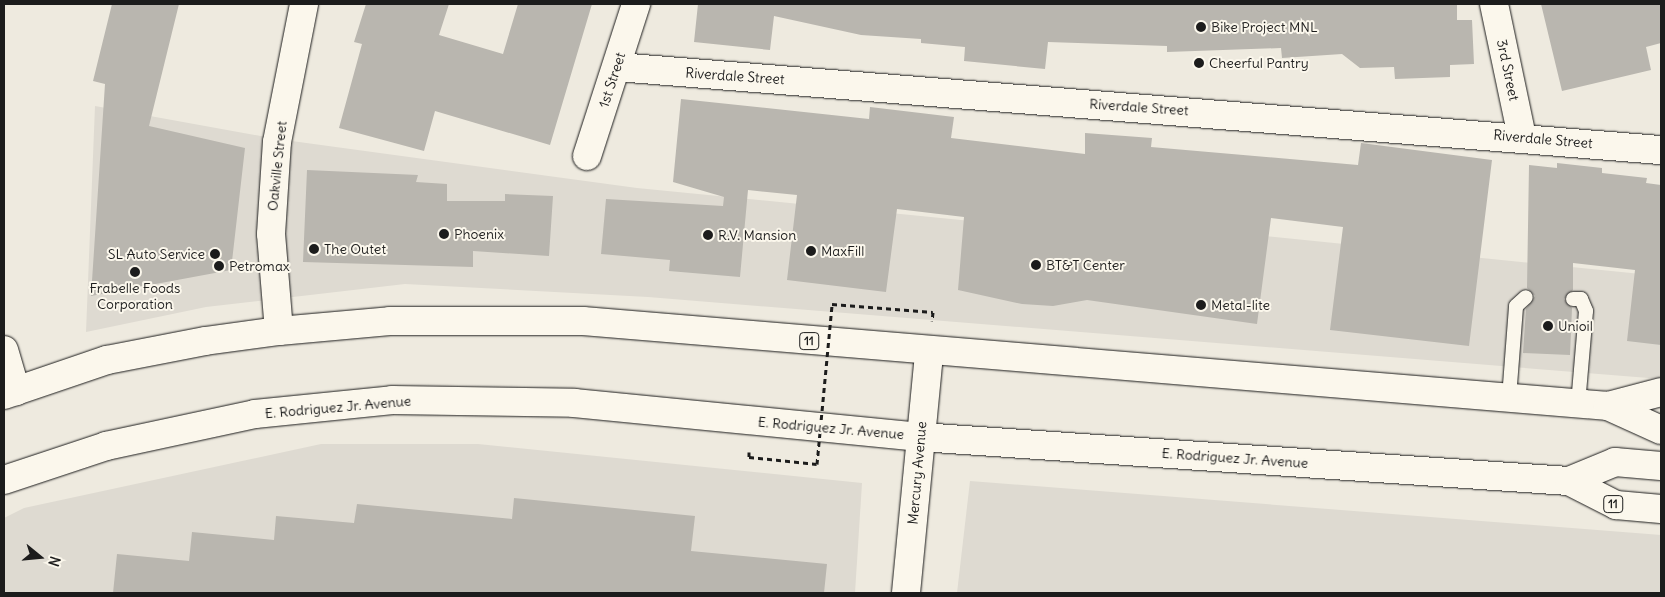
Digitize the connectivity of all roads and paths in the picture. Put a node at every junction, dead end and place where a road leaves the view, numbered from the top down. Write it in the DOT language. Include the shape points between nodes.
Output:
graph roads {
  1 [pos="304,4"];
  2 [pos="636,4"];
  3 [pos="1494,4"];
  4 [pos="616,67"];
  5 [pos="1522,137"];
  6 [pos="1661,150"];
  7 [pos="588,156"];
  8 [pos="1526,297"];
  9 [pos="1573,299"];
  10 [pos="933,312"];
  11 [pos="279,331"];
  12 [pos="4,350"];
  13 [pos="929,352"];
  14 [pos="1661,392"];
  15 [pos="10,393"];
  16 [pos="1509,398"];
  17 [pos="1578,404"];
  18 [pos="1608,406"];
  19 [pos="1660,430"];
  20 [pos="920,436"];
  21 [pos="748,457"];
  22 [pos="1659,466"];
  23 [pos="4,480"];
  24 [pos="1569,481"];
  25 [pos="1661,509"];
  26 [pos="906,593"];
  1 -- 11 [label="main road, Oakville Street" via="277,142 270,234"];
  2 -- 4 [label="main road, 1st Street"];
  3 -- 5 [label="main road, 3rd Street"];
  4 -- 5 [label="main road, Riverdale Street"];
  4 -- 7 [label="main road, 1st Street"];
  5 -- 6 [label="main road, Riverdale Street"];
  8 -- 16 [label="lane" via="1516,306"];
  9 -- 17 [label="lane" via="1581,299 1586,311"];
  10 -- 21 [label="path, bridge" via="832,304 816,464"];
  11 -- 13 [label="main road, 11" via="390,322 583,321"];
  11 -- 15 [label="main road, 11" via="206,340 107,360"];
  12 -- 15 [label="main road"];
  13 -- 16 [label="main road, 11"];
  13 -- 20 [label="main road, Mercury Avenue"];
  14 -- 18 [label="main road, 11"];
  16 -- 17 [label="main road, 11"];
  17 -- 18 [label="main road, 11"];
  18 -- 19 [label="main road, 11"];
  20 -- 23 [label="main road, E. Rodriguez Jr. Avenue / 11" via="574,404 392,400 255,414 106,446"];
  20 -- 24 [label="main road, E. Rodriguez Jr. Avenue / 11"];
  20 -- 26 [label="main road, Mercury Avenue"];
  22 -- 24 [label="main road, 11" via="1614,462"];
  24 -- 25 [label="main road, E. Rodriguez Jr. Avenue / 11" via="1616,506"];
}
